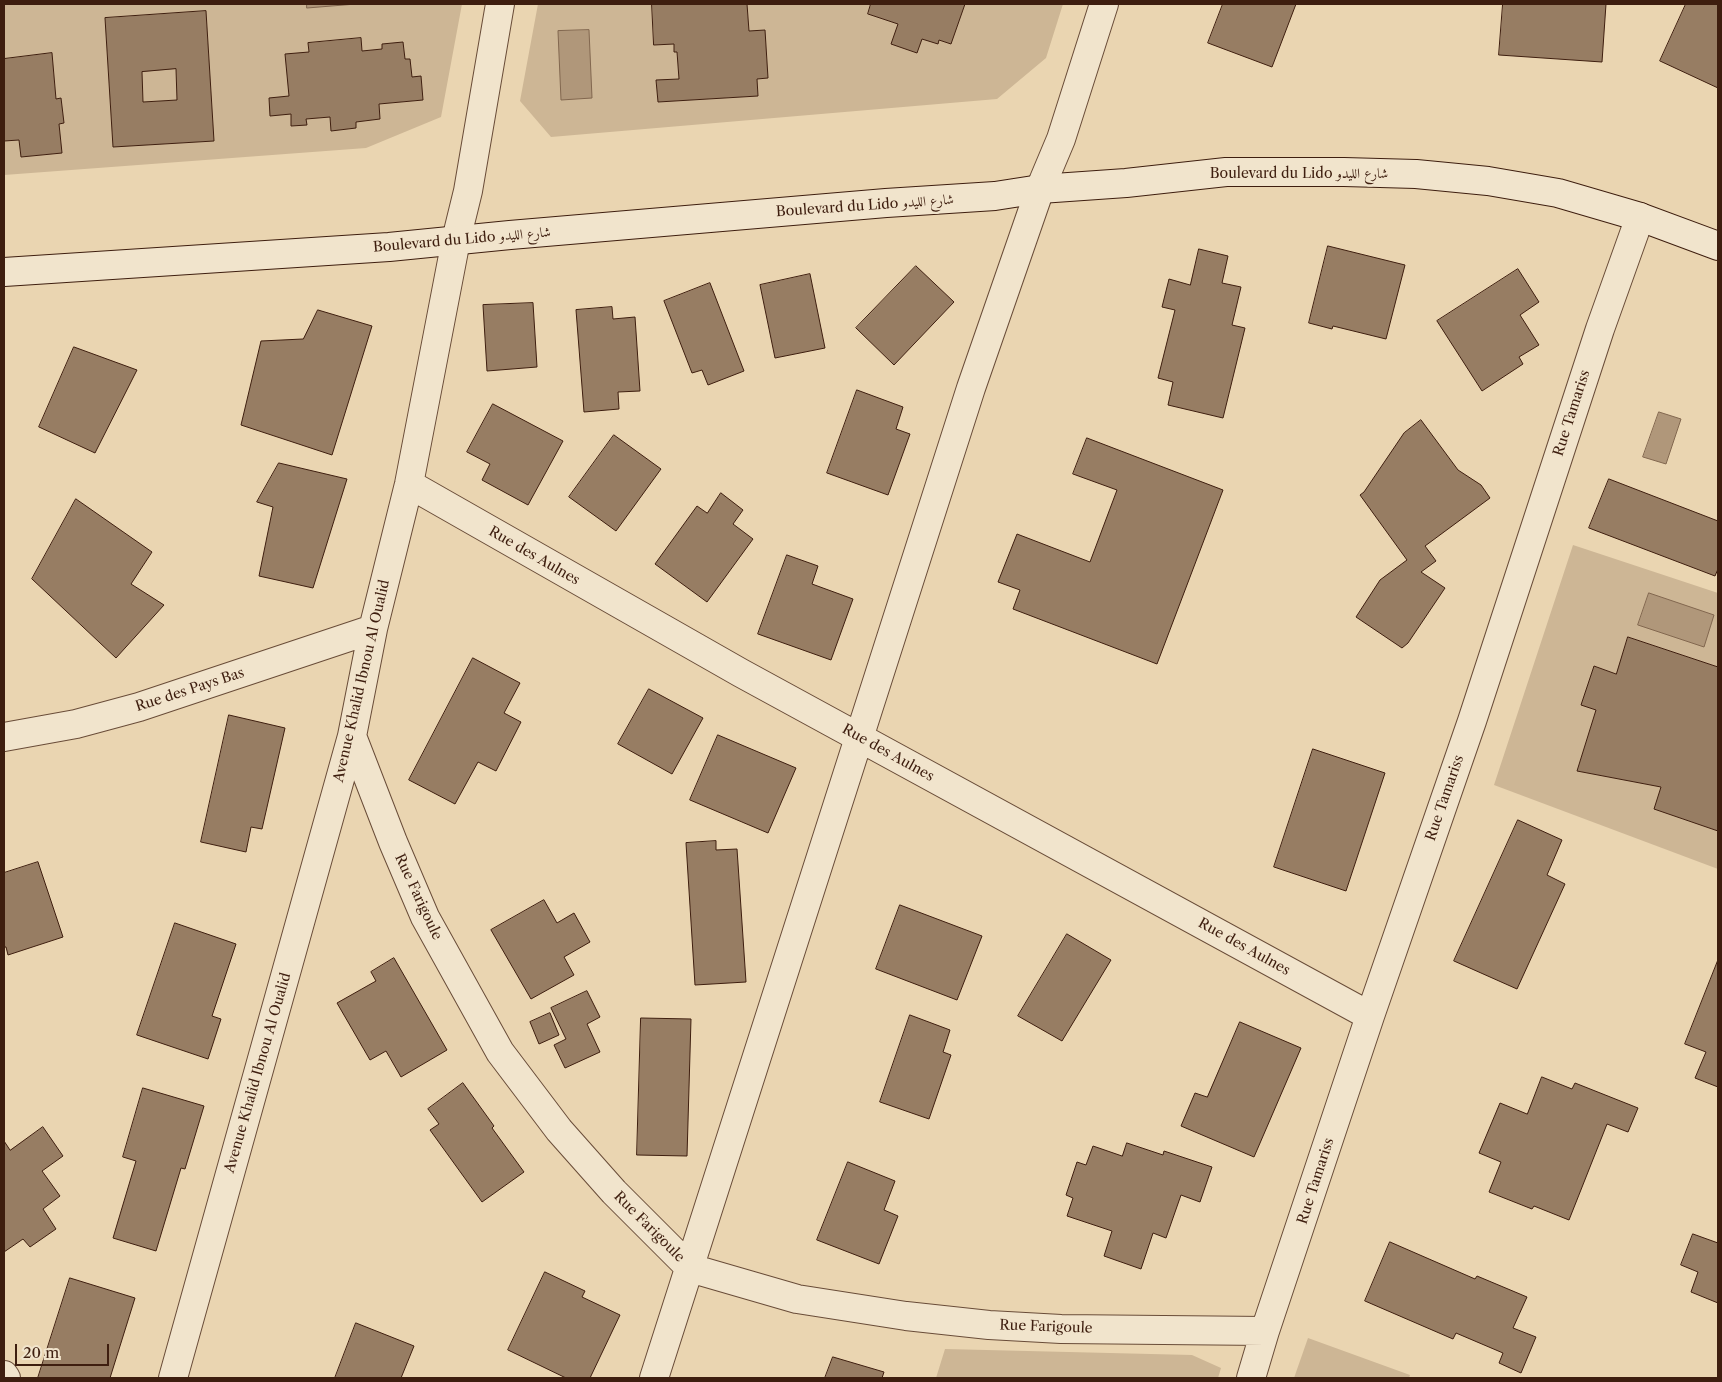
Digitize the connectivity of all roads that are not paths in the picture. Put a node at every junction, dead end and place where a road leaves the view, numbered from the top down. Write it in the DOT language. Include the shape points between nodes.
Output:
graph roads {
  1 [pos="500,4"];
  2 [pos="1104,4"];
  3 [pos="1040,189"];
  4 [pos="1640,217"];
  5 [pos="456,240"];
  6 [pos="1718,246"];
  7 [pos="4,272"];
  8 [pos="409,484"];
  9 [pos="373,630"];
  10 [pos="352,736"];
  11 [pos="4,737"];
  12 [pos="859,737"];
  13 [pos="1370,1016"];
  14 [pos="690,1268"];
  15 [pos="1265,1331"];
  16 [pos="173,1378"];
  17 [pos="654,1378"];
  18 [pos="1251,1378"];
  1 -- 5 [label="street, Avenue Khalid Ibnou Al Oualid" via="468,192"];
  2 -- 3 [label="street" via="1061,139"];
  3 -- 4 [label="street, Boulevard du Lido شارع الليدو" via="1226,172 1416,174 1488,181 1558,193"];
  3 -- 5 [label="street, Boulevard du Lido شارع الليدو" via="995,196"];
  3 -- 12 [label="street" via="971,388"];
  4 -- 6 [label="street, Boulevard du Lido شارع الليدو"];
  4 -- 13 [label="street, Rue Tamariss"];
  5 -- 7 [label="street, Boulevard du Lido شارع الليدو"];
  5 -- 8 [label="street, Avenue Khalid Ibnou Al Oualid"];
  8 -- 9 [label="street, Avenue Khalid Ibnou Al Oualid"];
  8 -- 12 [label="street, Rue des Aulnes"];
  9 -- 10 [label="street, Avenue Khalid Ibnou Al Oualid"];
  9 -- 11 [label="street, Rue des Pays Bas" via="139,707 76,724"];
  10 -- 14 [label="street, Rue Farigoule" via="425,917 500,1052 565,1137 614,1192"];
  10 -- 16 [label="street, Avenue Khalid Ibnou Al Oualid"];
  12 -- 13 [label="street, Rue des Aulnes"];
  12 -- 14 [label="street"];
  13 -- 15 [label="street, Rue Tamariss"];
  14 -- 15 [label="street, Rue Farigoule" via="796,1298 934,1319 1061,1329"];
  14 -- 17 [label="street"];
  15 -- 18 [label="street, Rue Tamariss"];
}
